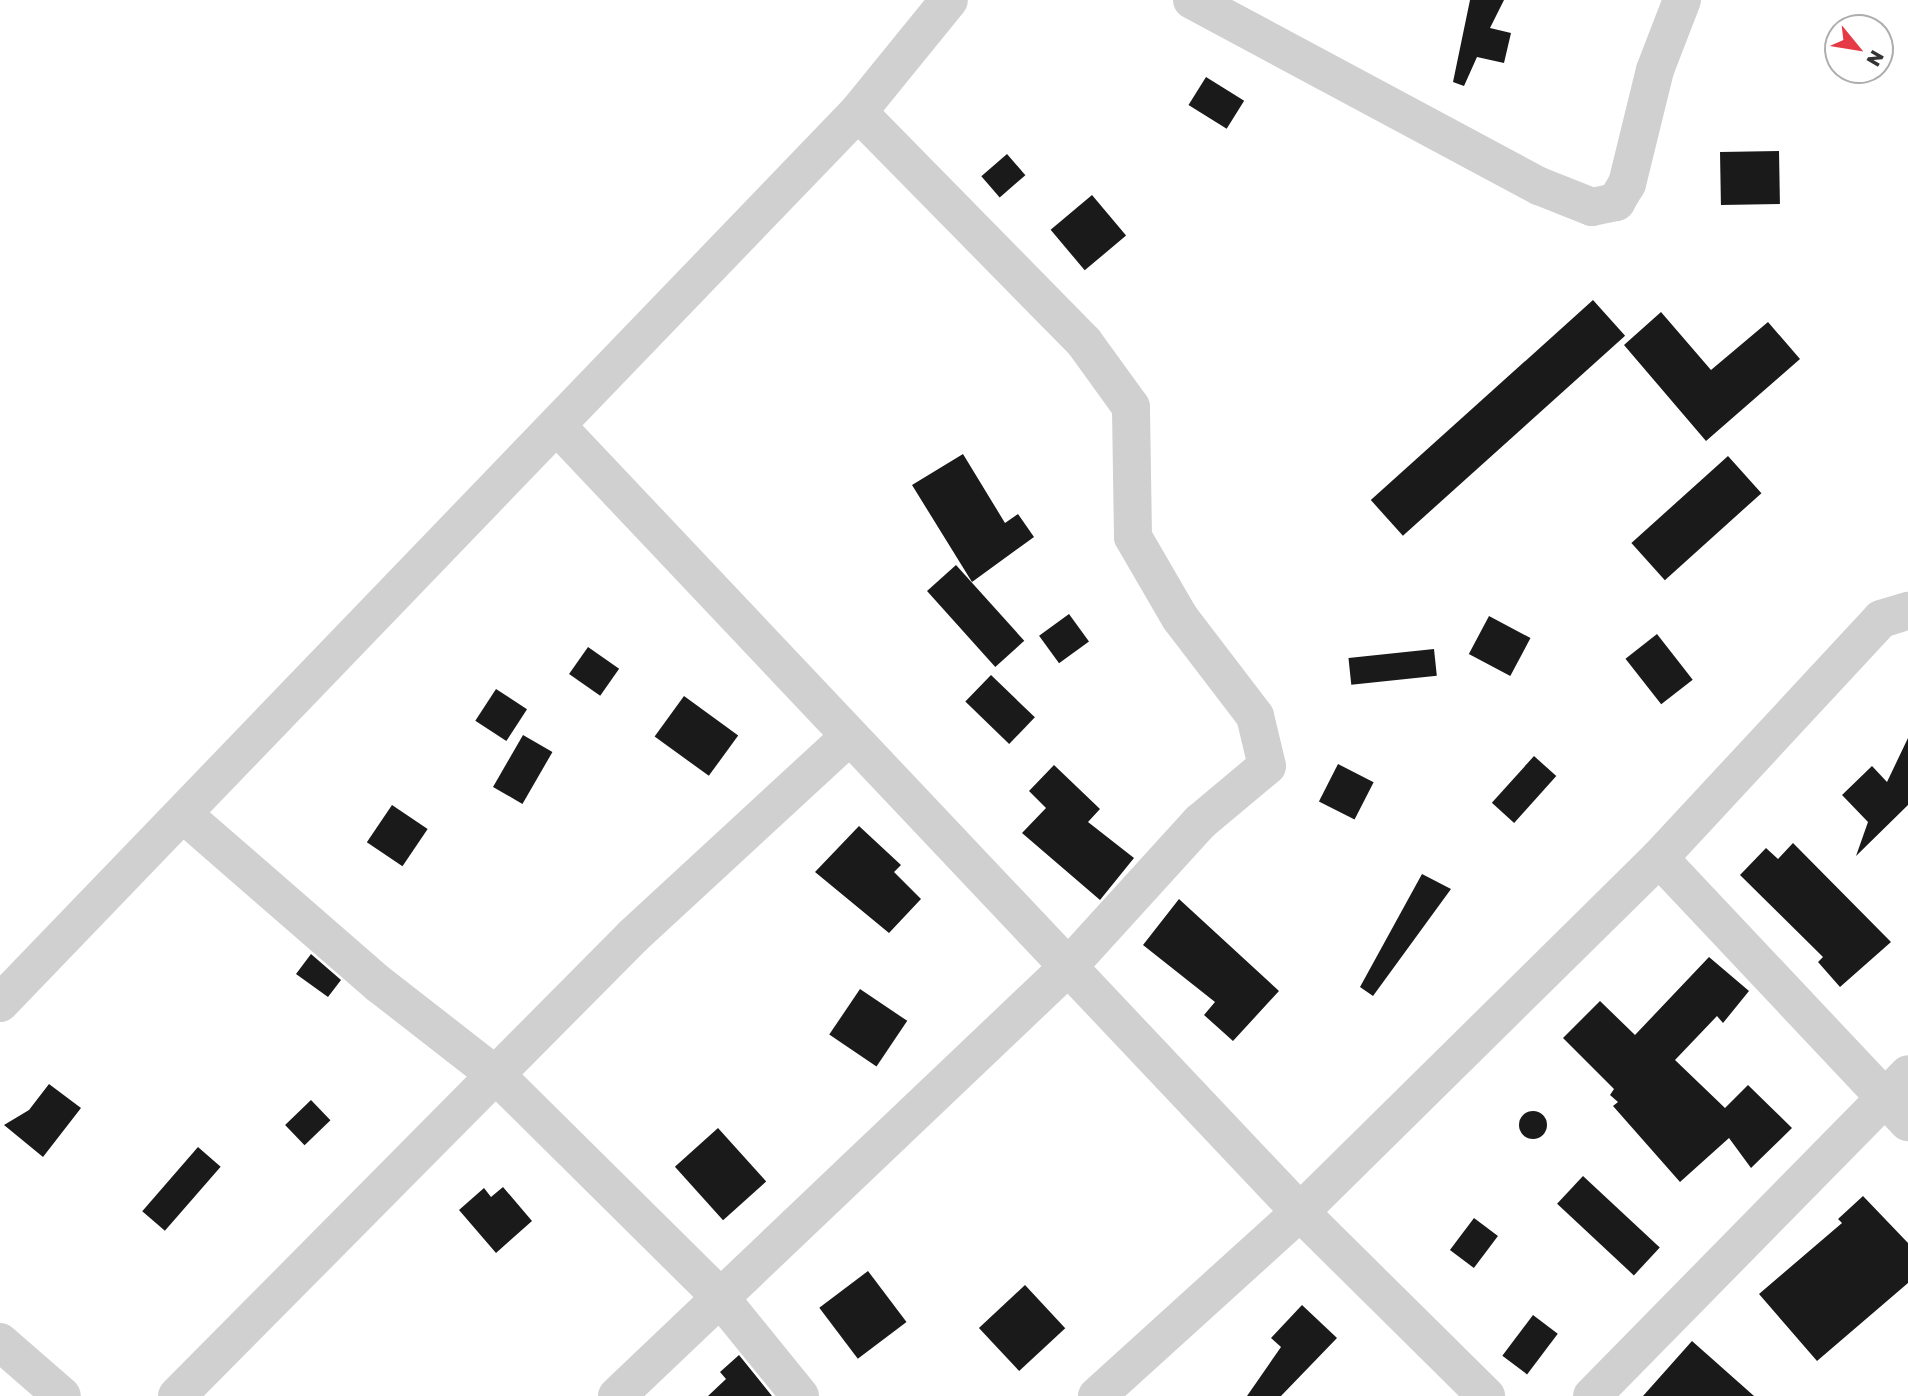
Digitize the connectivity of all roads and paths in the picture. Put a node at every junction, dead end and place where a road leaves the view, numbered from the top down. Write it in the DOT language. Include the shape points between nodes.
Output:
graph roads {
  1 [pos="950,0"];
  2 [pos="1192,0"];
  3 [pos="1682,0"];
  4 [pos="858,112"];
  5 [pos="558,427"];
  6 [pos="1908,611"];
  7 [pos="849,737"];
  8 [pos="183,814"];
  9 [pos="1659,858"];
  10 [pos="1069,966"];
  11 [pos="0,1003"];
  12 [pos="497,1076"];
  13 [pos="1900,1098"];
  14 [pos="1300,1212"];
  15 [pos="718,1296"];
  16 [pos="0,1342"];
  17 [pos="62,1396"];
  18 [pos="177,1396"];
  19 [pos="617,1396"];
  20 [pos="800,1396"];
  21 [pos="1097,1396"];
  22 [pos="1486,1396"];
  23 [pos="1592,1396"];
  1 -- 4 [label="street"];
  2 -- 3 [label="street" via="1538,186 1592,207 1616,202 1627,184 1655,70"];
  4 -- 5 [label="street"];
  4 -- 10 [label="street" via="1084,342 1131,407 1133,537 1181,618 1255,716 1267,766 1200,822"];
  5 -- 7 [label="street"];
  5 -- 8 [label="street"];
  6 -- 9 [label="street" via="1881,619"];
  7 -- 10 [label="street"];
  7 -- 12 [label="street" via="633,936"];
  8 -- 11 [label="street"];
  8 -- 12 [label="street" via="380,985"];
  9 -- 13 [label="street"];
  9 -- 14 [label="street"];
  10 -- 14 [label="street"];
  10 -- 15 [label="street"];
  12 -- 15 [label="street"];
  12 -- 18 [label="street"];
  13 -- 23 [label="street"];
  14 -- 21 [label="street"];
  14 -- 22 [label="street"];
  15 -- 19 [label="street"];
  15 -- 20 [label="street"];
  16 -- 17 [label="street"];
}
